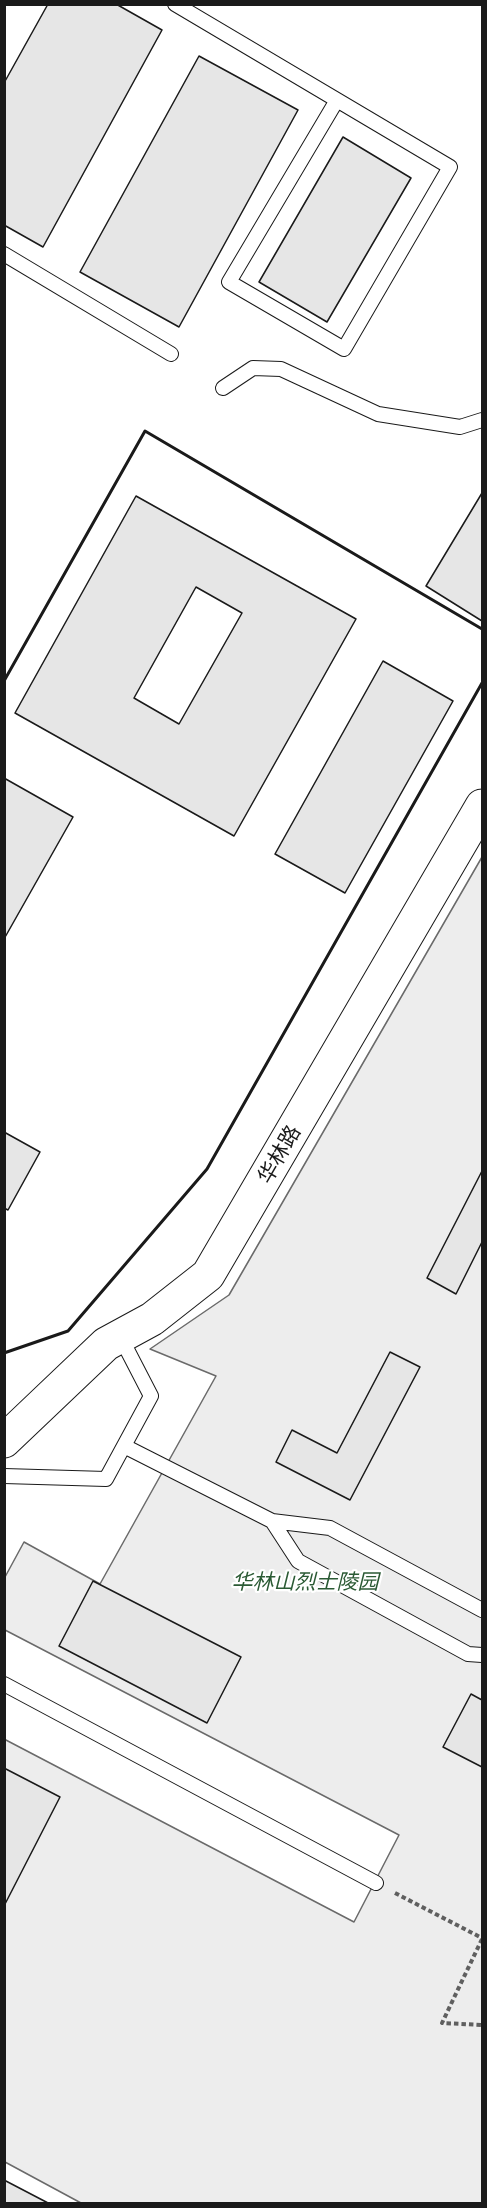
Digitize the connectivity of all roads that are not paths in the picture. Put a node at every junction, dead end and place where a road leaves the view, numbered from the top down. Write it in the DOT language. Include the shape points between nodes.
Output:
graph roads {
  1 [pos="175,4"];
  2 [pos="337,100"];
  3 [pos="4,254"];
  4 [pos="171,354"];
  5 [pos="224,388"];
  6 [pos="483,420"];
  7 [pos="483,806"];
  8 [pos="120,1336"];
  9 [pos="4,1441"];
  10 [pos="124,1446"];
  11 [pos="4,1476"];
  12 [pos="272,1521"];
  13 [pos="483,1610"];
  14 [pos="483,1655"];
  15 [pos="4,1684"];
  16 [pos="376,1883"];
  1 -- 2 [label="lane"];
  2 -- 2 [label="lane" via="450,167 344,349 230,282"];
  3 -- 4 [label="lane"];
  5 -- 6 [label="lane" via="253,368 281,369 378,414 460,427"];
  7 -- 8 [label="street, 华林路" via="208,1275 152,1319"];
  8 -- 9 [label="street, 华林路" via="106,1344"];
  8 -- 10 [label="lane" via="151,1396"];
  10 -- 11 [label="lane" via="106,1479"];
  10 -- 12 [label="lane"];
  12 -- 13 [label="lane" via="330,1528"];
  12 -- 14 [label="lane" via="298,1561 468,1654"];
  15 -- 16 [label="lane"];
}
